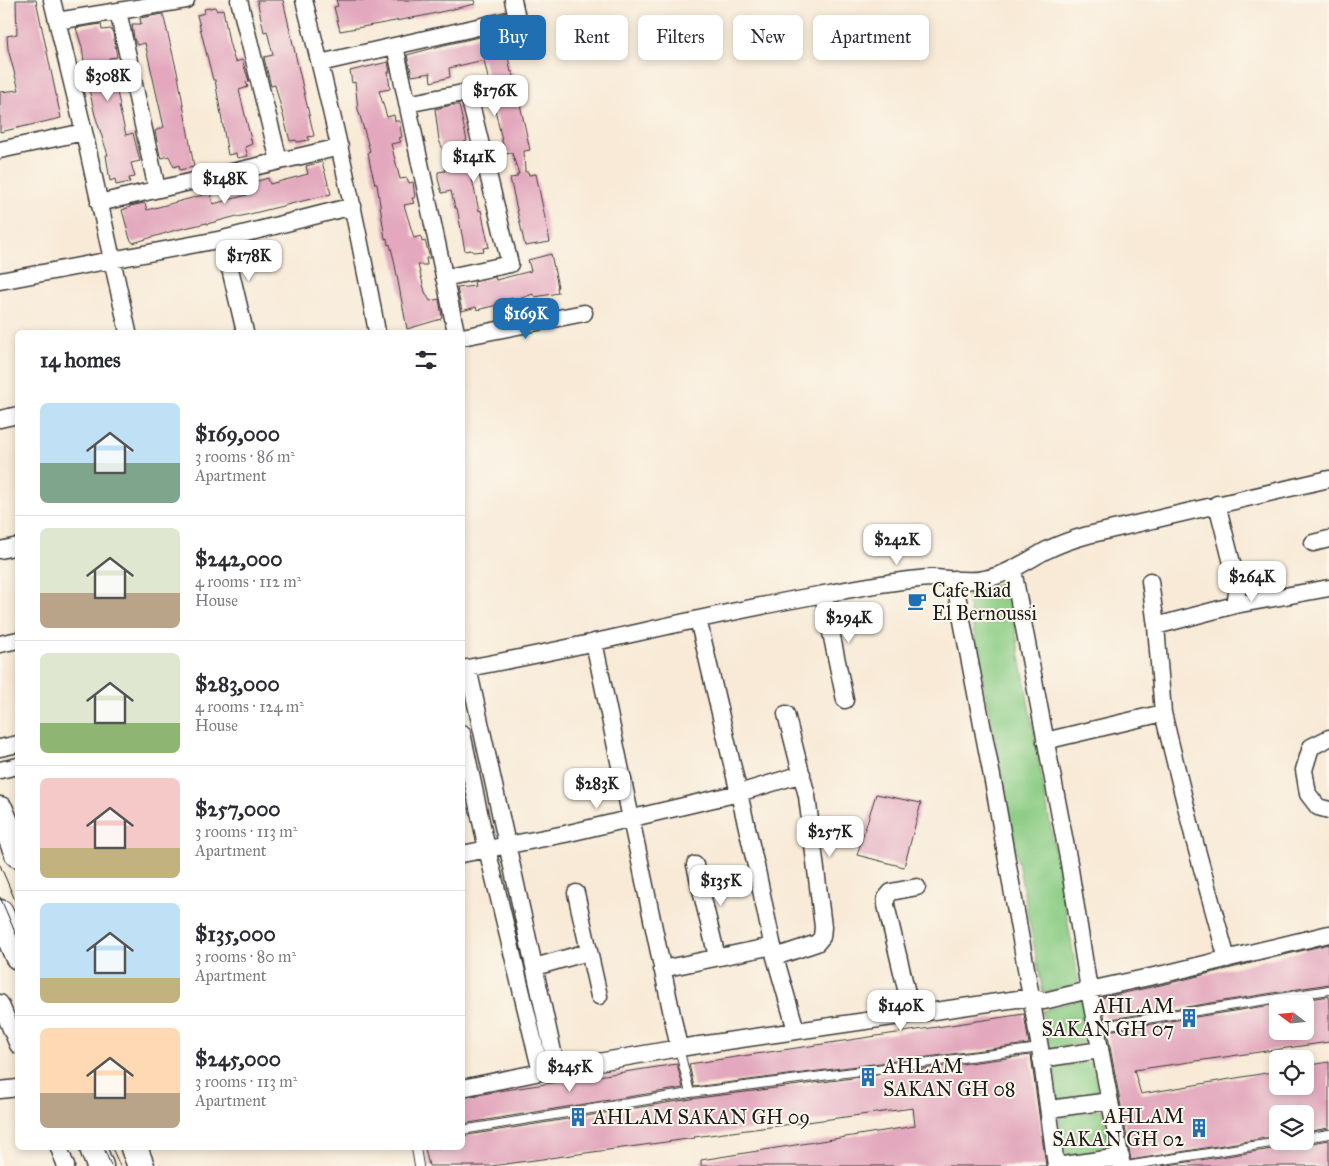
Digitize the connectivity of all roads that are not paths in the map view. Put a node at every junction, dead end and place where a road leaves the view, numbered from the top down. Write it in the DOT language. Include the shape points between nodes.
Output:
graph roads {
  1 [pos="52,0"];
  2 [pos="186,0"];
  3 [pos="239,0"];
  4 [pos="304,0"];
  5 [pos="513,0"];
  6 [pos="118,11"];
  7 [pos="57,21"];
  8 [pos="395,46"];
  9 [pos="320,63"];
  10 [pos="407,104"];
  11 [pos="84,132"];
  12 [pos="340,147"];
  13 [pos="0,150"];
  14 [pos="279,161"];
  15 [pos="157,189"];
  16 [pos="99,203"];
  17 [pos="353,206"];
  18 [pos="224,239"];
  19 [pos="111,259"];
  20 [pos="444,278"];
  21 [pos="0,281"];
  22 [pos="584,313"];
  23 [pos="128,330"];
  24 [pos="245,330"];
  25 [pos="377,330"];
  26 [pos="456,330"];
  27 [pos="465,336"];
  28 [pos="15,416"];
  29 [pos="0,419"];
  30 [pos="1329,479"];
  31 [pos="1217,504"];
  32 [pos="1329,539"];
  33 [pos="1313,543"];
  34 [pos="15,547"];
  35 [pos="0,550"];
  36 [pos="1013,570"];
  37 [pos="954,579"];
  38 [pos="1150,581"];
  39 [pos="1329,588"];
  40 [pos="824,594"];
  41 [pos="1235,606"];
  42 [pos="698,619"];
  43 [pos="1156,626"];
  44 [pos="15,641"];
  45 [pos="594,642"];
  46 [pos="0,644"];
  47 [pos="465,668"];
  48 [pos="845,700"];
  49 [pos="1163,713"];
  50 [pos="786,714"];
  51 [pos="1329,738"];
  52 [pos="1046,740"];
  53 [pos="15,745"];
  54 [pos="465,747"];
  55 [pos="0,748"];
  56 [pos="15,767"];
  57 [pos="0,770"];
  58 [pos="802,774"];
  59 [pos="738,793"];
  60 [pos="0,810"];
  61 [pos="1329,810"];
  62 [pos="631,818"];
  63 [pos="508,846"];
  64 [pos="15,847"];
  65 [pos="487,849"];
  66 [pos="465,853"];
  67 [pos="695,865"];
  68 [pos="917,887"];
  69 [pos="576,893"];
  70 [pos="0,913"];
  71 [pos="1329,934"];
  72 [pos="15,949"];
  73 [pos="774,951"];
  74 [pos="588,952"];
  75 [pos="717,957"];
  76 [pos="1227,959"];
  77 [pos="535,967"];
  78 [pos="662,969"];
  79 [pos="1089,990"];
  80 [pos="1329,990"];
  81 [pos="598,996"];
  82 [pos="1030,997"];
  83 [pos="0,1002"];
  84 [pos="912,1014"];
  85 [pos="1096,1027"];
  86 [pos="796,1030"];
  87 [pos="15,1038"];
  88 [pos="679,1048"];
  89 [pos="1100,1050"];
  90 [pos="1040,1053"];
  91 [pos="557,1070"];
  92 [pos="541,1072"];
  93 [pos="465,1087"];
  94 [pos="15,1088"];
  95 [pos="0,1090"];
  96 [pos="690,1093"];
  97 [pos="1110,1101"];
  98 [pos="1050,1109"];
  99 [pos="465,1130"];
  100 [pos="1329,1134"];
  101 [pos="1314,1136"];
  102 [pos="1269,1143"];
  103 [pos="60,1150"];
  104 [pos="94,1150"];
  105 [pos="135,1150"];
  106 [pos="416,1150"];
  107 [pos="1123,1163"];
  108 [pos="66,1166"];
  109 [pos="100,1166"];
  110 [pos="141,1166"];
  111 [pos="419,1166"];
  1 -- 7 [label="street"];
  2 -- 6 [label="street"];
  3 -- 14 [label="street"];
  4 -- 9 [label="street"];
  5 -- 8 [label="street" via="517,18"];
  6 -- 7 [label="street"];
  6 -- 15 [label="street"];
  7 -- 11 [label="street"];
  8 -- 9 [label="street"];
  8 -- 10 [label="street"];
  9 -- 12 [label="street"];
  10 -- 20 [label="street"];
  10 -- 20 [label="street" via="468,92 510,264"];
  11 -- 13 [label="street"];
  11 -- 16 [label="street"];
  12 -- 14 [label="street"];
  12 -- 17 [label="street"];
  14 -- 15 [label="street"];
  15 -- 16 [label="street"];
  16 -- 19 [label="street"];
  17 -- 18 [label="street"];
  17 -- 25 [label="street"];
  18 -- 19 [label="street"];
  18 -- 24 [label="street"];
  19 -- 21 [label="street"];
  19 -- 23 [label="street"];
  20 -- 26 [label="street"];
  22 -- 27 [label="street"];
  28 -- 29 [label="street"];
  30 -- 31 [label="street"];
  31 -- 36 [label="street" via="1067,541"];
  31 -- 41 [label="street" via="1238,588"];
  32 -- 33 [label="street"];
  34 -- 35 [label="street"];
  36 -- 37 [label="street" via="983,580"];
  36 -- 52 [label="street"];
  37 -- 40 [label="street" via="897,581"];
  37 -- 82 [label="street"];
  38 -- 43 [label="street"];
  39 -- 41 [label="street"];
  40 -- 42 [label="street"];
  40 -- 48 [label="street"];
  41 -- 43 [label="street"];
  42 -- 45 [label="street"];
  42 -- 59 [label="street"];
  43 -- 49 [label="street"];
  44 -- 46 [label="street"];
  45 -- 47 [label="street"];
  45 -- 62 [label="street"];
  47 -- 63 [label="street"];
  49 -- 52 [label="street"];
  49 -- 76 [label="street"];
  50 -- 58 [label="street"];
  51 -- 61 [label="street" via="1311,747 1304,770 1308,794 1318,806"];
  52 -- 79 [label="street"];
  53 -- 55 [label="street"];
  54 -- 65 [label="street"];
  56 -- 57 [label="street"];
  58 -- 59 [label="street"];
  58 -- 73 [label="street" via="822,936 817,943"];
  59 -- 62 [label="street"];
  59 -- 73 [label="street"];
  60 -- 64 [label="main road"];
  62 -- 63 [label="street"];
  62 -- 78 [label="street"];
  63 -- 65 [label="street"];
  63 -- 77 [label="street"];
  65 -- 66 [label="street"];
  65 -- 92 [label="street"];
  67 -- 75 [label="street"];
  68 -- 84 [label="street" via="890,892 886,898"];
  69 -- 74 [label="street"];
  70 -- 72 [label="main road"];
  71 -- 76 [label="street"];
  73 -- 75 [label="street"];
  73 -- 86 [label="street"];
  74 -- 77 [label="street"];
  74 -- 81 [label="street"];
  75 -- 78 [label="street"];
  76 -- 79 [label="street"];
  77 -- 91 [label="street"];
  78 -- 88 [label="street"];
  79 -- 82 [label="street" via="1044,1001"];
  79 -- 85 [label="street"];
  80 -- 85 [label="lane"];
  82 -- 84 [label="street"];
  82 -- 90 [label="street"];
  83 -- 87 [label="street"];
  84 -- 86 [label="street"];
  85 -- 89 [label="street"];
  86 -- 88 [label="street"];
  88 -- 91 [label="street"];
  88 -- 96 [label="lane"];
  89 -- 90 [label="street"];
  89 -- 97 [label="street"];
  90 -- 96 [label="lane"];
  90 -- 98 [label="street"];
  91 -- 92 [label="street"];
  92 -- 93 [label="street"];
  94 -- 95 [label="street"];
  96 -- 99 [label="lane"];
  97 -- 98 [label="street"];
  97 -- 107 [label="street"];
  98 -- 107 [label="street" via="1056,1166"];
  100 -- 101 [label="lane"];
  102 -- 107 [label="lane"];
  103 -- 108 [label="street"];
  104 -- 109 [label="main road"];
  105 -- 110 [label="main road"];
  106 -- 111 [label="lane"];
}
